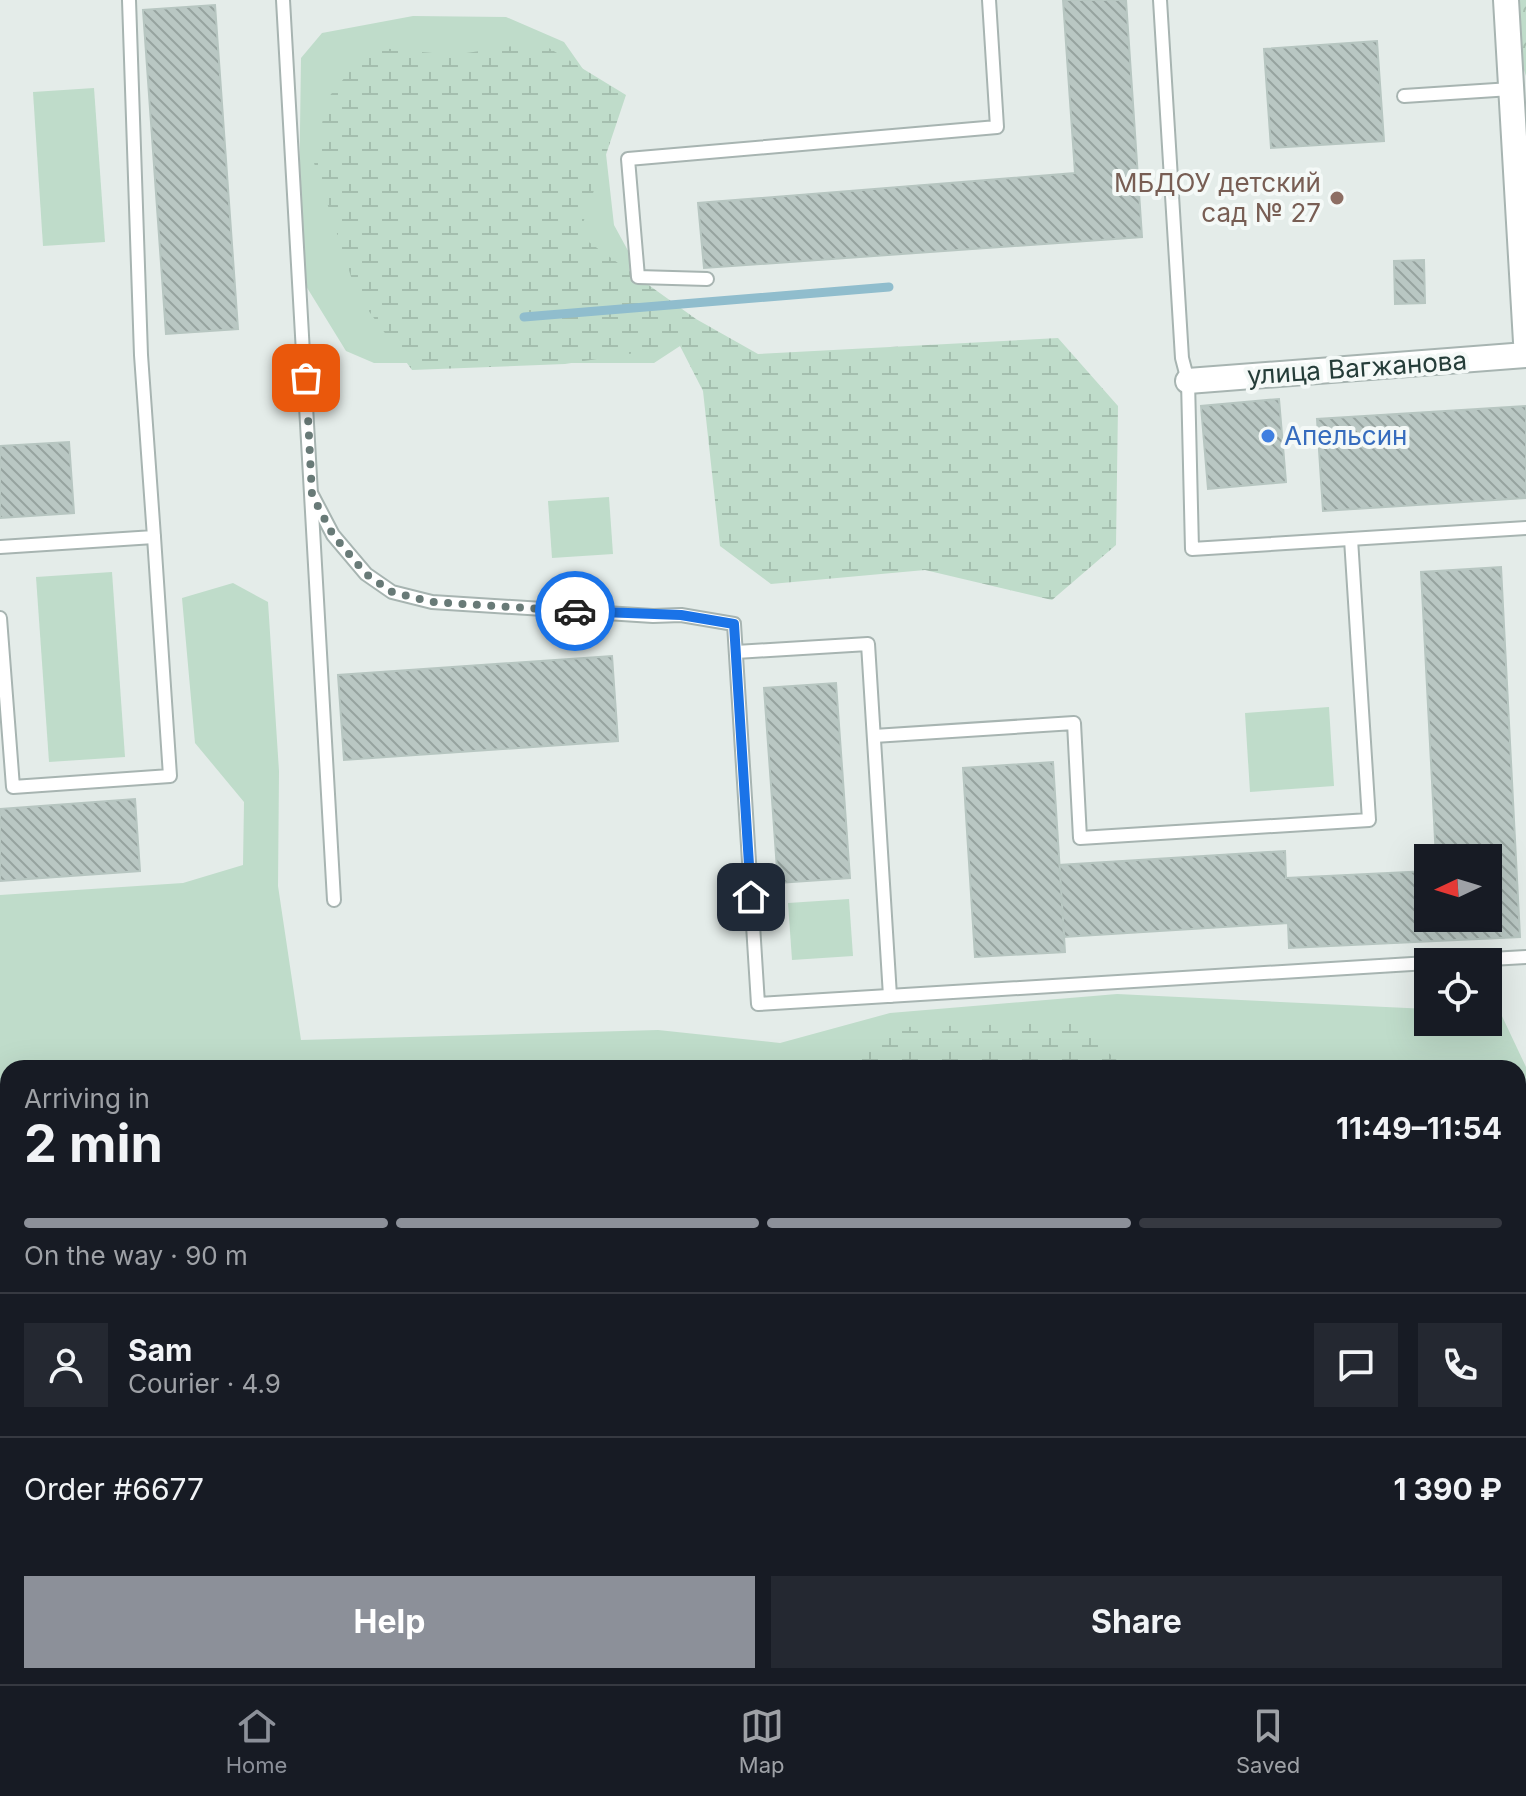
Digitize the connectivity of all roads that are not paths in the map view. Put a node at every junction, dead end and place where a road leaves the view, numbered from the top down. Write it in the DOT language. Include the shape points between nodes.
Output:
graph roads {
  1 [pos="129,0"];
  2 [pos="283,0"];
  3 [pos="989,0"];
  4 [pos="1160,0"];
  5 [pos="1506,0"];
  6 [pos="1511,89"];
  7 [pos="1404,96"];
  8 [pos="707,279"];
  9 [pos="1526,342"];
  10 [pos="1526,355"];
  11 [pos="1188,381"];
  12 [pos="312,495"];
  13 [pos="1526,528"];
  14 [pos="154,537"];
  15 [pos="1351,539"];
  16 [pos="0,547"];
  17 [pos="0,618"];
  18 [pos="736,652"];
  19 [pos="3,700"];
  20 [pos="874,736"];
  21 [pos="334,900"];
  22 [pos="1526,957"];
  23 [pos="1502,958"];
  24 [pos="1414,964"];
  25 [pos="890,996"];
  1 -- 14 [label="lane" via="141,355"];
  2 -- 12 [label="lane"];
  3 -- 8 [label="lane" via="997,127 628,159 638,277"];
  4 -- 11 [label="lane" via="1182,358"];
  5 -- 6 [label="street"];
  6 -- 7 [label="lane"];
  6 -- 9 [label="street"];
  10 -- 11 [label="street, улица Вагжанова"];
  11 -- 15 [label="lane" via="1192,549"];
  12 -- 18 [label="lane" via="333,535 366,574 392,592 432,602 681,615 734,624"];
  12 -- 21 [label="lane"];
  13 -- 15 [label="lane"];
  14 -- 16 [label="lane"];
  14 -- 19 [label="lane" via="170,776 13,787"];
  15 -- 20 [label="lane" via="1369,820 1080,838 1074,723"];
  17 -- 19 [label="lane"];
  18 -- 20 [label="lane" via="868,644"];
  18 -- 25 [label="lane" via="758,1004"];
  20 -- 25 [label="lane"];
  22 -- 23 [label="lane"];
  24 -- 25 [label="lane"];
}
